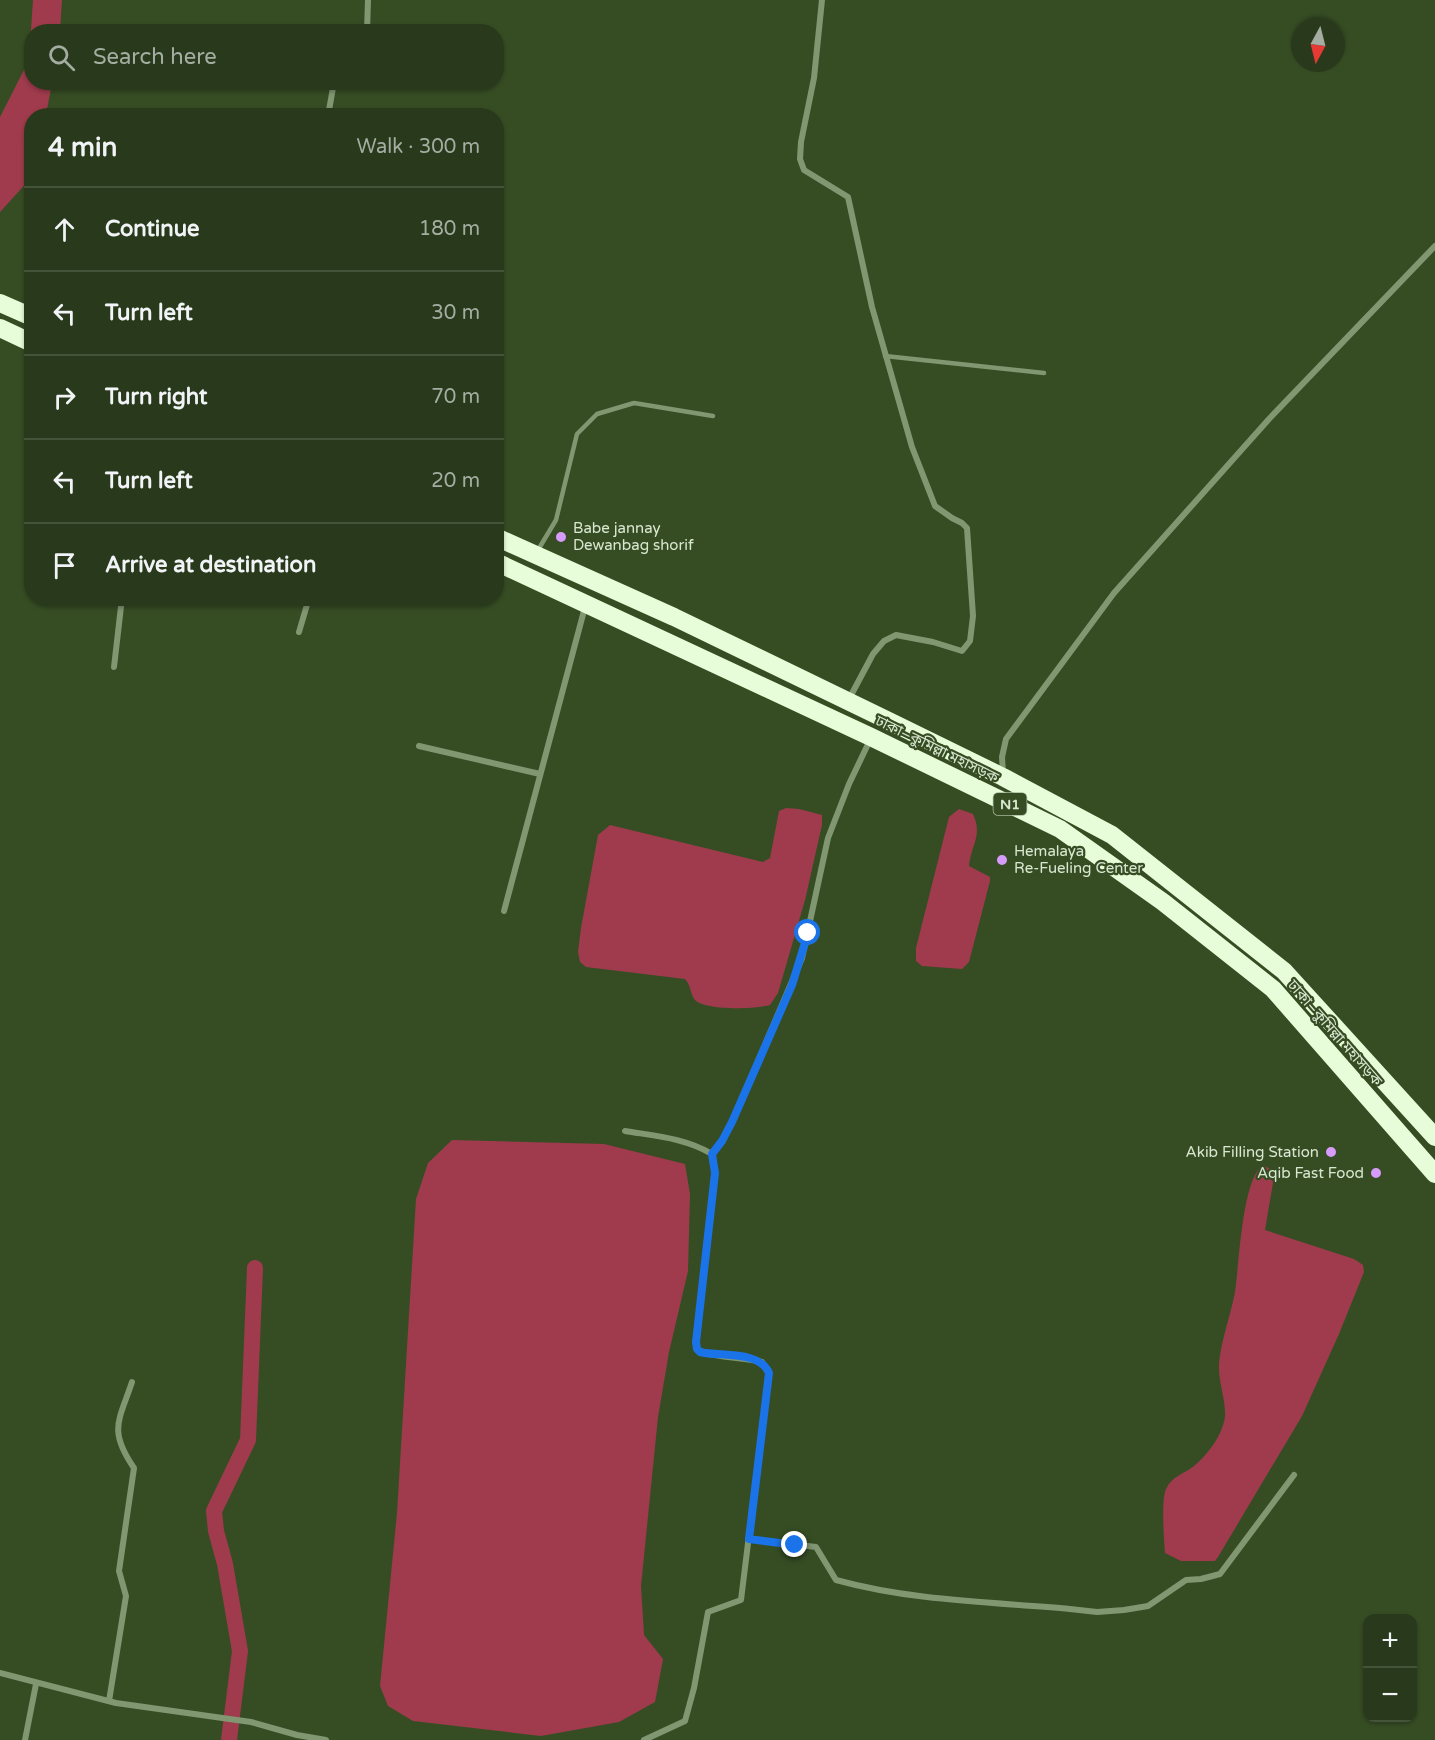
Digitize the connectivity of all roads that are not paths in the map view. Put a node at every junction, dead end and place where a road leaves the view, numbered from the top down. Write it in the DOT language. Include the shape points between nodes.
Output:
graph roads {
  1 [pos="368,0"];
  2 [pos="822,0"];
  3 [pos="367,24"];
  4 [pos="332,90"];
  5 [pos="329,108"];
  6 [pos="1435,246"];
  7 [pos="5,306"];
  8 [pos="24,314"];
  9 [pos="0,328"];
  10 [pos="24,339"];
  11 [pos="885,356"];
  12 [pos="1044,373"];
  13 [pos="713,416"];
  14 [pos="504,541"];
  15 [pos="535,555"];
  16 [pos="504,566"];
  17 [pos="586,602"];
  18 [pos="121,606"];
  19 [pos="307,606"];
  20 [pos="299,632"];
  21 [pos="114,667"];
  22 [pos="848,702"];
  23 [pos="871,737"];
  24 [pos="419,746"];
  25 [pos="540,774"];
  26 [pos="1003,777"];
  27 [pos="504,911"];
  28 [pos="625,1131"];
  29 [pos="1435,1137"];
  30 [pos="712,1154"];
  31 [pos="1435,1174"];
  32 [pos="132,1382"];
  33 [pos="1294,1475"];
  34 [pos="749,1539"];
  35 [pos="0,1673"];
  36 [pos="36,1684"];
  37 [pos="109,1701"];
  38 [pos="24,1740"];
  39 [pos="326,1740"];
  40 [pos="644,1740"];
  1 -- 3 [label="street"];
  2 -- 11 [label="street" via="801,159 804,170 848,197"];
  4 -- 5 [label="street"];
  6 -- 26 [label="street" via="1269,419 1114,593 1006,739"];
  7 -- 8 [label="highway"];
  9 -- 10 [label="highway"];
  11 -- 12 [label="lane"];
  11 -- 22 [label="street" via="912,447 935,506 968,528 972,628 970,641 962,651 896,635 884,641"];
  13 -- 15 [label="lane" via="634,403 597,414 577,434 556,520"];
  14 -- 15 [label="highway, ঢাকা–কুমিল্লা মহাসড়ক / N1"];
  15 -- 22 [label="highway, ঢাকা–কুমিল্লা মহাসড়ক / N1"];
  16 -- 17 [label="highway, ঢাকা–কুমিল্লা মহাসড়ক / N1"];
  17 -- 23 [label="highway, ঢাকা–কুমিল্লা মহাসড়ক / N1"];
  17 -- 25 [label="street"];
  18 -- 21 [label="street"];
  19 -- 20 [label="street"];
  22 -- 26 [label="highway, ঢাকা–কুমিল্লা মহাসড়ক / N1"];
  23 -- 30 [label="street" via="828,838 808,933 792,985 732,1122"];
  23 -- 31 [label="highway, ঢাকা–কুমিল্লা মহাসড়ক / N1" via="1060,829 1162,902 1273,989"];
  24 -- 25 [label="street"];
  25 -- 27 [label="street"];
  26 -- 29 [label="highway, ঢাকা–কুমিল্লা মহাসড়ক / N1" via="1112,835 1284,971"];
  28 -- 30 [label="street" via="675,1139"];
  30 -- 34 [label="street" via="715,1173 697,1349 762,1362 769,1373"];
  32 -- 37 [label="street" via="116,1430 121,1448 134,1468 119,1571 126,1596"];
  33 -- 34 [label="street" via="1220,1574 1185,1580 1148,1606 1124,1610 1080,1612 863,1588 836,1580 816,1547"];
  34 -- 40 [label="street" via="741,1600 708,1612 685,1720"];
  35 -- 36 [label="street"];
  36 -- 37 [label="street"];
  36 -- 38 [label="street"];
  37 -- 39 [label="street" via="251,1722"];
}
